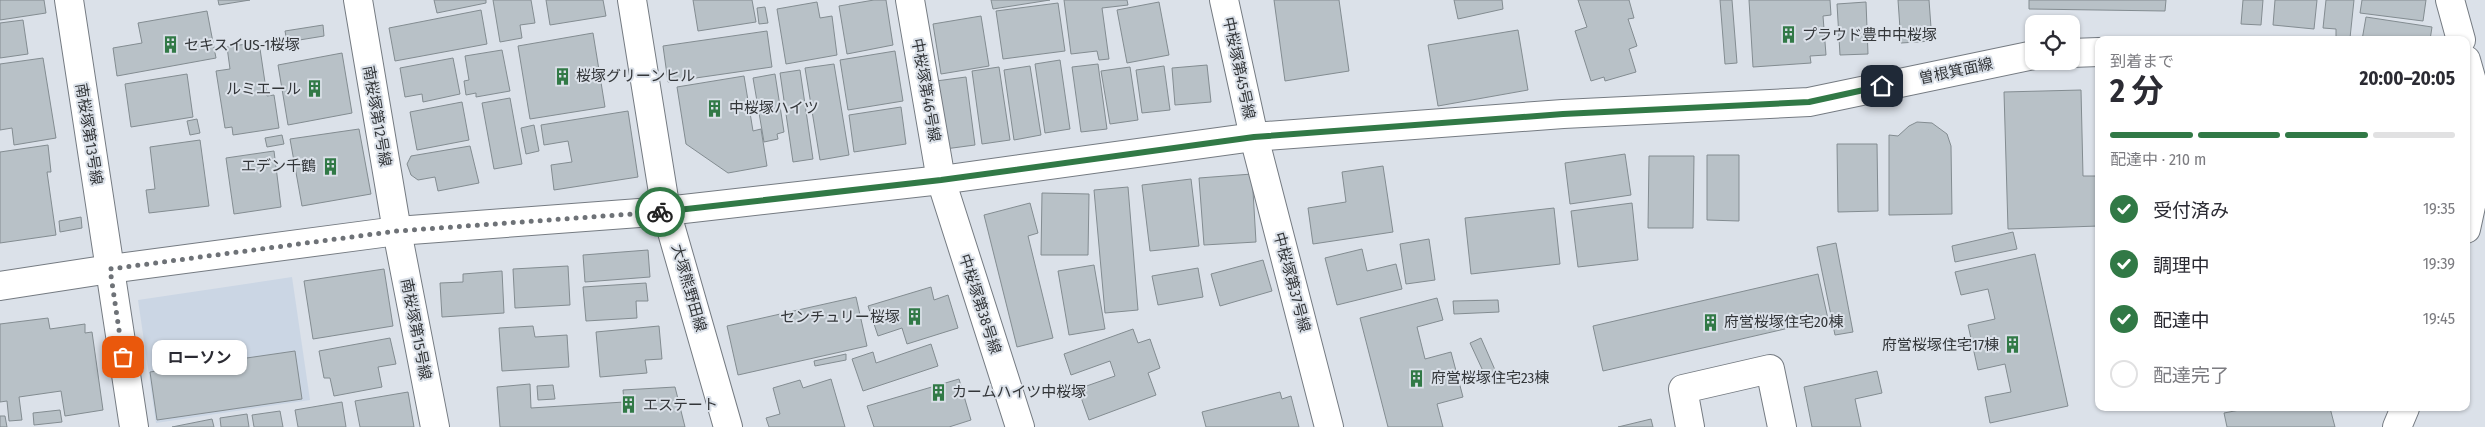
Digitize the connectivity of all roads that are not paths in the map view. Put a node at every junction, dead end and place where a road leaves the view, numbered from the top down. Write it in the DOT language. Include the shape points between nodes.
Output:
graph roads {
  1 [pos="69,0"];
  2 [pos="358,0"];
  3 [pos="632,0"];
  4 [pos="910,0"];
  5 [pos="1224,0"];
  6 [pos="2450,0"];
  7 [pos="2460,36"];
  8 [pos="2095,52"];
  9 [pos="2080,53"];
  10 [pos="2025,57"];
  11 [pos="2470,77"];
  12 [pos="2477,106"];
  13 [pos="1254,137"];
  14 [pos="941,180"];
  15 [pos="666,211"];
  16 [pos="2470,211"];
  17 [pos="397,231"];
  18 [pos="110,269"];
  19 [pos="0,286"];
  20 [pos="2404,411"];
  21 [pos="134,427"];
  22 [pos="435,427"];
  23 [pos="728,427"];
  24 [pos="1020,427"];
  25 [pos="1329,427"];
  26 [pos="1690,427"];
  27 [pos="1782,427"];
  28 [pos="2397,427"];
  1 -- 18 [label="street, 南桜塚第13号線"];
  2 -- 17 [label="street, 南桜塚第12号線"];
  3 -- 15 [label="street, 大塚熊野田線"];
  4 -- 14 [label="street, 中桜塚第46号線"];
  5 -- 13 [label="street, 中桜塚第45号線"];
  6 -- 7 [label="street"];
  8 -- 9 [label="street"];
  10 -- 13 [label="street, 曽根箕面線" via="1809,102 1563,114"];
  11 -- 12 [label="street"];
  12 -- 16 [label="street" via="2481,160"];
  13 -- 14 [label="street, 曽根箕面線"];
  13 -- 25 [label="street, 中桜塚第37号線"];
  14 -- 15 [label="street, 曽根箕面線"];
  14 -- 24 [label="street, 中桜塚第38号線"];
  15 -- 17 [label="street, 曽根箕面線"];
  15 -- 23 [label="street, 大塚熊野田線"];
  17 -- 18 [label="street, 曽根箕面線"];
  17 -- 22 [label="street, 南桜塚第15号線"];
  18 -- 19 [label="street, 曽根箕面線"];
  18 -- 21 [label="street, 南桜塚第13号線"];
  20 -- 28 [label="street"];
  26 -- 27 [label="street" via="1683,389 1770,369"];
}
